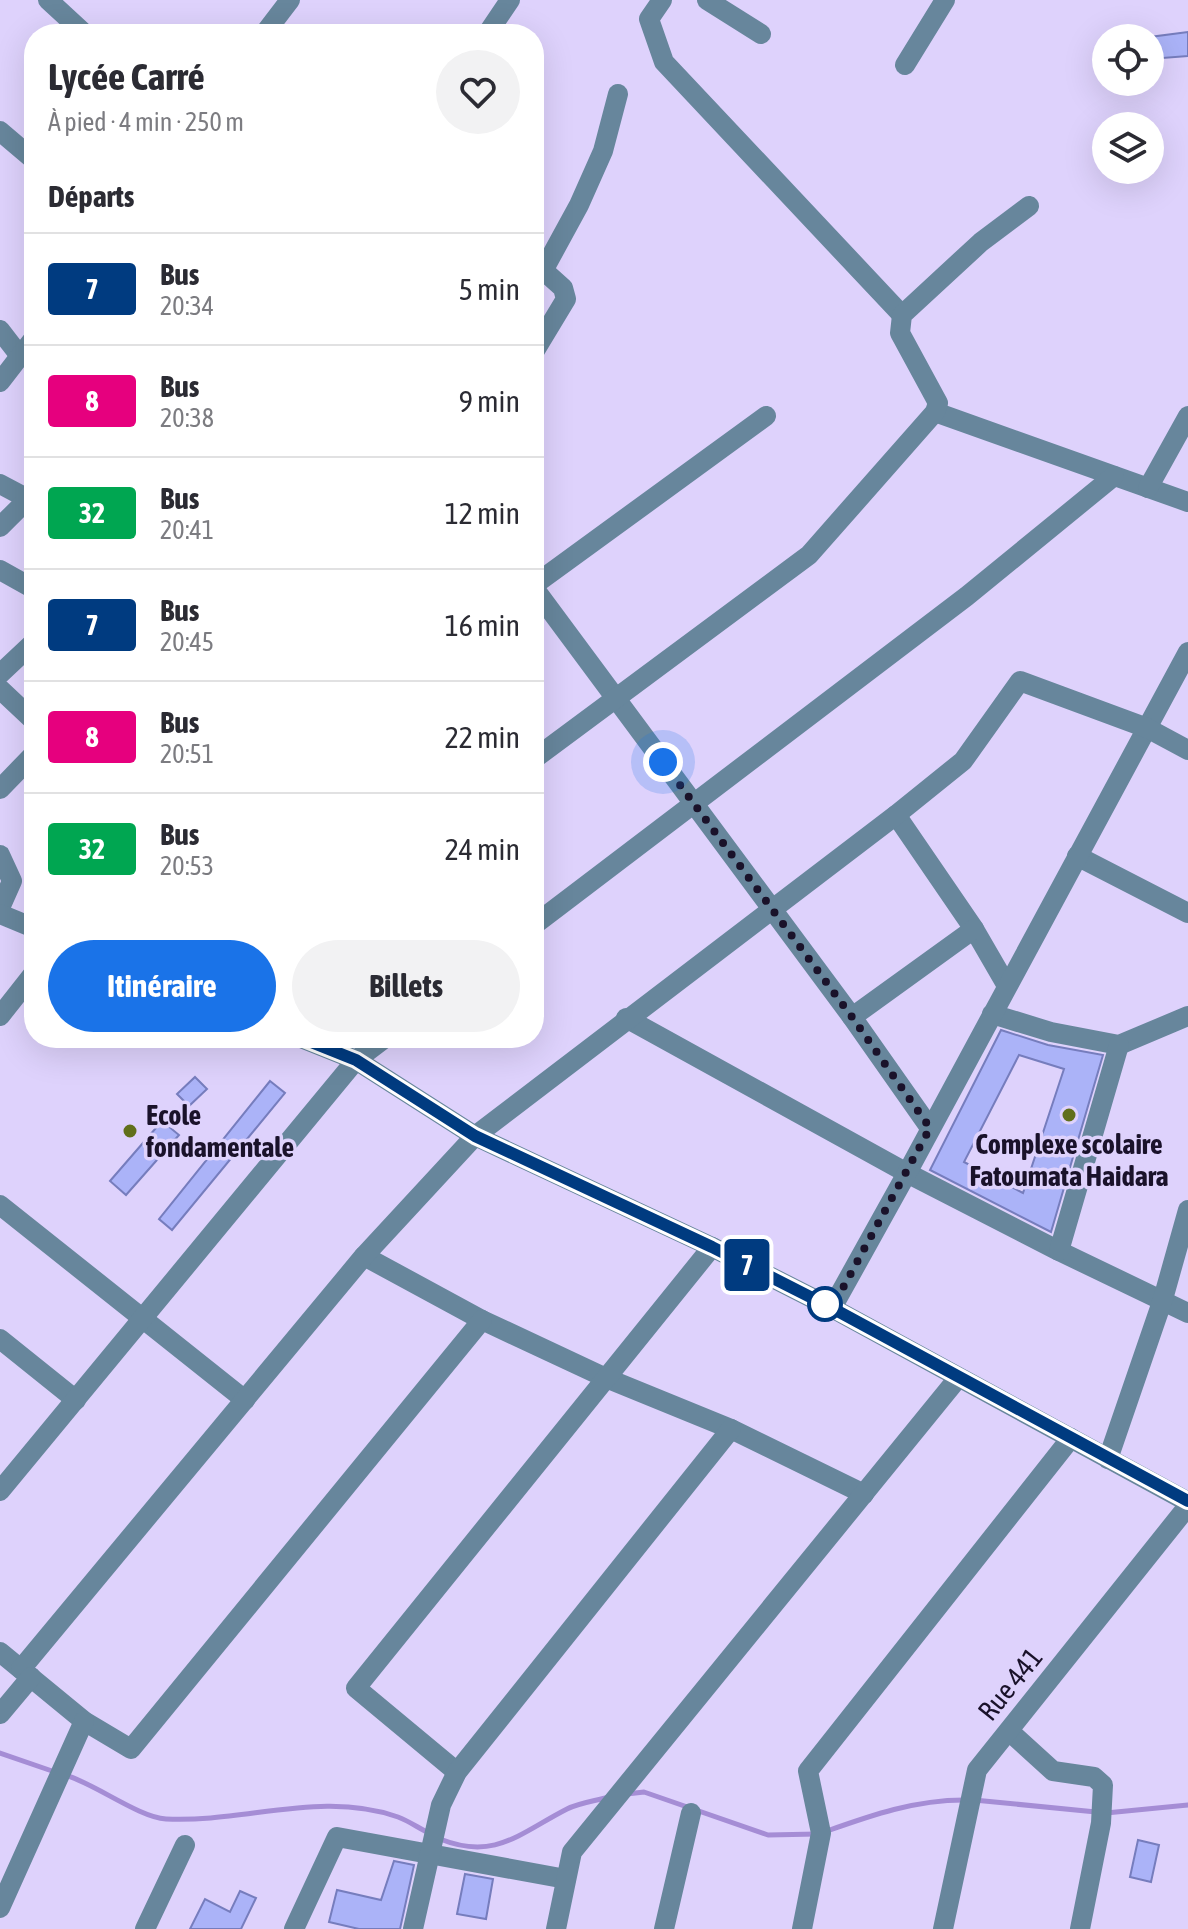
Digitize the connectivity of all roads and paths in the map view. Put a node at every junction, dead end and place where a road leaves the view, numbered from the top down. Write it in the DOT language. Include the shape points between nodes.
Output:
graph roads {
  1 [pos="48,0"];
  2 [pos="290,0"];
  3 [pos="510,0"];
  4 [pos="662,0"];
  5 [pos="707,0"];
  6 [pos="945,0"];
  7 [pos="74,24"];
  8 [pos="272,24"];
  9 [pos="494,24"];
  10 [pos="761,34"];
  11 [pos="905,65"];
  12 [pos="618,94"];
  13 [pos="0,131"];
  14 [pos="24,151"];
  15 [pos="1029,206"];
  16 [pos="544,258"];
  17 [pos="544,271"];
  18 [pos="902,315"];
  19 [pos="0,330"];
  20 [pos="544,335"];
  21 [pos="24,346"];
  22 [pos="24,354"];
  23 [pos="0,382"];
  24 [pos="935,412"];
  25 [pos="766,416"];
  26 [pos="1188,416"];
  27 [pos="1114,476"];
  28 [pos="0,484"];
  29 [pos="1148,488"];
  30 [pos="24,497"];
  31 [pos="1188,502"];
  32 [pos="24,507"];
  33 [pos="0,527"];
  34 [pos="0,570"];
  35 [pos="544,580"];
  36 [pos="24,583"];
  37 [pos="544,601"];
  38 [pos="24,651"];
  39 [pos="1188,652"];
  40 [pos="0,674"];
  41 [pos="0,689"];
  42 [pos="616,699"];
  43 [pos="24,712"];
  44 [pos="1147,728"];
  45 [pos="1188,750"];
  46 [pos="544,752"];
  47 [pos="24,764"];
  48 [pos="0,789"];
  49 [pos="694,804"];
  50 [pos="896,815"];
  51 [pos="0,855"];
  52 [pos="1077,856"];
  53 [pos="0,908"];
  54 [pos="772,909"];
  55 [pos="1188,913"];
  56 [pos="0,914"];
  57 [pos="544,917"];
  58 [pos="24,922"];
  59 [pos="974,929"];
  60 [pos="24,986"];
  61 [pos="1007,986"];
  62 [pos="992,1014"];
  63 [pos="0,1016"];
  64 [pos="1188,1016"];
  65 [pos="852,1017"];
  66 [pos="626,1018"];
  67 [pos="1119,1045"];
  68 [pos="326,1048"];
  69 [pos="372,1048"];
  70 [pos="356,1060"];
  71 [pos="930,1128"];
  72 [pos="475,1136"];
  73 [pos="907,1173"];
  74 [pos="0,1205"];
  75 [pos="1188,1210"];
  76 [pos="712,1247"];
  77 [pos="1059,1251"];
  78 [pos="364,1256"];
  79 [pos="1163,1299"];
  80 [pos="832,1308"];
  81 [pos="1188,1313"];
  82 [pos="142,1319"];
  83 [pos="482,1320"];
  84 [pos="0,1339"];
  85 [pos="606,1378"];
  86 [pos="958,1378"];
  87 [pos="76,1400"];
  88 [pos="245,1400"];
  89 [pos="731,1429"];
  90 [pos="1071,1438"];
  91 [pos="1108,1459"];
  92 [pos="0,1491"];
  93 [pos="864,1494"];
  94 [pos="1188,1504"];
  95 [pos="0,1652"];
  96 [pos="26,1673"];
  97 [pos="0,1714"];
  98 [pos="84,1721"];
  99 [pos="1009,1731"];
  100 [pos="457,1772"];
  101 [pos="691,1813"];
  102 [pos="185,1845"];
  103 [pos="430,1851"];
  104 [pos="566,1879"];
  105 [pos="0,1908"];
  106 [pos="145,1929"];
  107 [pos="294,1929"];
  108 [pos="413,1929"];
  109 [pos="556,1929"];
  110 [pos="664,1929"];
  111 [pos="802,1929"];
  112 [pos="943,1929"];
  113 [pos="1080,1929"];
  1 -- 7 [label="street"];
  2 -- 8 [label="street"];
  3 -- 9 [label="street"];
  4 -- 18 [label="street" via="649,19 664,62"];
  5 -- 10 [label="street"];
  6 -- 11 [label="street"];
  12 -- 16 [label="street" via="603,151 579,205"];
  13 -- 14 [label="street"];
  15 -- 18 [label="street"];
  17 -- 20 [label="street" via="563,288 566,299"];
  18 -- 24 [label="street" via="900,333 938,403"];
  19 -- 21 [label="street"];
  22 -- 23 [label="street"];
  24 -- 27 [label="street"];
  24 -- 42 [label="street" via="809,555"];
  25 -- 35 [label="street"];
  26 -- 29 [label="street"];
  27 -- 29 [label="street"];
  27 -- 49 [label="street" via="967,596"];
  28 -- 30 [label="street"];
  29 -- 31 [label="street"];
  32 -- 33 [label="street"];
  34 -- 36 [label="street"];
  37 -- 42 [label="street"];
  38 -- 40 [label="street"];
  39 -- 44 [label="street"];
  41 -- 43 [label="street"];
  42 -- 46 [label="street"];
  42 -- 49 [label="street"];
  44 -- 45 [label="street"];
  44 -- 50 [label="street" via="1020,681 963,761"];
  44 -- 52 [label="street"];
  47 -- 48 [label="street"];
  49 -- 54 [label="street"];
  49 -- 57 [label="street"];
  50 -- 54 [label="street"];
  50 -- 59 [label="street"];
  51 -- 53 [label="street" via="12,881"];
  52 -- 55 [label="street"];
  52 -- 61 [label="street"];
  54 -- 65 [label="street"];
  54 -- 66 [label="street"];
  56 -- 58 [label="street"];
  59 -- 61 [label="street"];
  59 -- 65 [label="street"];
  60 -- 63 [label="street"];
  61 -- 62 [label="street"];
  62 -- 67 [label="street"];
  62 -- 71 [label="street"];
  64 -- 67 [label="street"];
  65 -- 71 [label="street"];
  66 -- 72 [label="street"];
  66 -- 73 [label="street"];
  67 -- 77 [label="street"];
  68 -- 70 [label="street"];
  69 -- 70 [label="street"];
  70 -- 72 [label="street"];
  70 -- 82 [label="street"];
  71 -- 73 [label="street"];
  72 -- 76 [label="street"];
  72 -- 78 [label="street"];
  73 -- 77 [label="street"];
  73 -- 80 [label="street"];
  74 -- 82 [label="street"];
  75 -- 79 [label="street"];
  76 -- 80 [label="street"];
  76 -- 85 [label="street"];
  77 -- 79 [label="street"];
  78 -- 83 [label="street"];
  78 -- 88 [label="street"];
  79 -- 81 [label="street"];
  79 -- 91 [label="street"];
  80 -- 86 [label="street"];
  82 -- 87 [label="street"];
  82 -- 88 [label="street"];
  83 -- 85 [label="street"];
  83 -- 98 [label="street" via="131,1749"];
  84 -- 87 [label="street"];
  85 -- 89 [label="street"];
  85 -- 100 [label="street" via="356,1688"];
  86 -- 90 [label="street"];
  86 -- 93 [label="street"];
  87 -- 92 [label="street"];
  88 -- 96 [label="street"];
  89 -- 93 [label="street"];
  89 -- 100 [label="street"];
  90 -- 91 [label="street"];
  90 -- 111 [label="street" via="808,1771 821,1833"];
  91 -- 94 [label="street"];
  93 -- 104 [label="street" via="572,1852"];
  94 -- 99 [label="street, Rue 441"];
  95 -- 96 [label="street"];
  96 -- 97 [label="street"];
  96 -- 98 [label="street"];
  98 -- 105 [label="street"];
  99 -- 112 [label="street, Rue 441" via="977,1770"];
  99 -- 113 [label="street" via="1053,1771 1094,1777 1103,1785 1101,1823"];
  100 -- 103 [label="street" via="441,1805"];
  101 -- 110 [label="street"];
  102 -- 106 [label="street"];
  103 -- 104 [label="street"];
  103 -- 107 [label="street" via="337,1837"];
  103 -- 108 [label="street"];
  104 -- 109 [label="street"];
}
